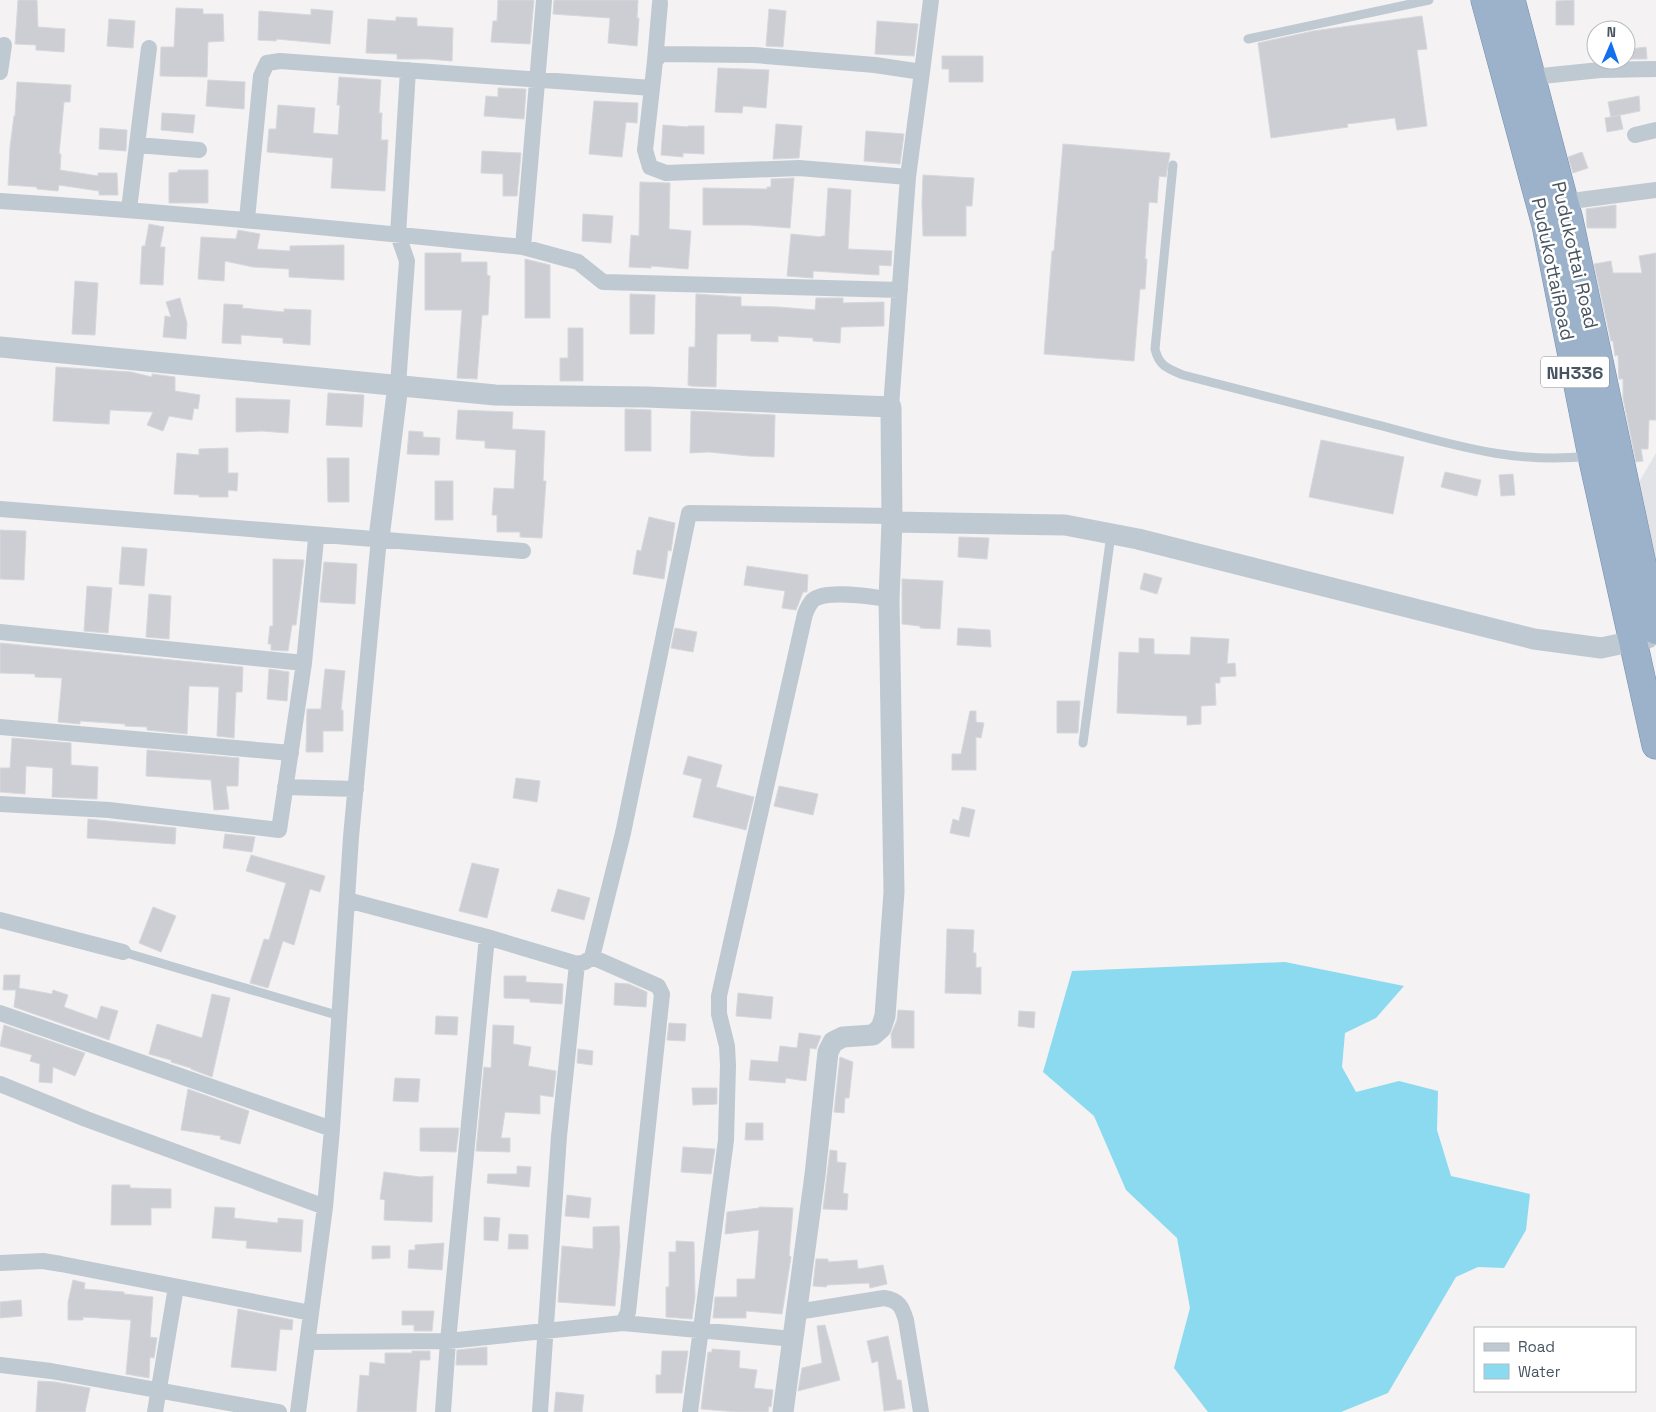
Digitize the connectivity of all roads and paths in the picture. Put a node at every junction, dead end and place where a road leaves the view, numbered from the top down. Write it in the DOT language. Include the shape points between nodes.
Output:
graph roads {
  1 [pos="544,0"];
  2 [pos="931,0"];
  3 [pos="1429,0"];
  4 [pos="1486,0"];
  5 [pos="1511,0"];
  6 [pos="660,3"];
  7 [pos="1248,39"];
  8 [pos="4,45"];
  9 [pos="149,48"];
  10 [pos="655,61"];
  11 [pos="1656,69"];
  12 [pos="408,70"];
  13 [pos="0,72"];
  14 [pos="922,72"];
  15 [pos="1532,77"];
  16 [pos="536,79"];
  17 [pos="652,88"];
  18 [pos="1656,130"];
  19 [pos="1635,135"];
  20 [pos="137,145"];
  21 [pos="199,150"];
  22 [pos="1173,165"];
  23 [pos="908,177"];
  24 [pos="1656,190"];
  25 [pos="0,201"];
  26 [pos="1564,202"];
  27 [pos="129,209"];
  28 [pos="247,219"];
  29 [pos="398,235"];
  30 [pos="523,247"];
  31 [pos="900,290"];
  32 [pos="0,347"];
  33 [pos="398,385"];
  34 [pos="891,407"];
  35 [pos="1605,453"];
  36 [pos="0,509"];
  37 [pos="892,519"];
  38 [pos="1110,534"];
  39 [pos="379,538"];
  40 [pos="316,539"];
  41 [pos="523,550"];
  42 [pos="889,599"];
  43 [pos="0,632"];
  44 [pos="1648,636"];
  45 [pos="304,663"];
  46 [pos="0,727"];
  47 [pos="1083,743"];
  48 [pos="1656,746"];
  49 [pos="291,752"];
  50 [pos="285,787"];
  51 [pos="356,789"];
  52 [pos="0,804"];
  53 [pos="347,900"];
  54 [pos="0,920"];
  55 [pos="487,937"];
  56 [pos="123,952"];
  57 [pos="592,957"];
  58 [pos="577,964"];
  59 [pos="0,1014"];
  60 [pos="340,1016"];
  61 [pos="0,1084"];
  62 [pos="332,1129"];
  63 [pos="325,1207"];
  64 [pos="0,1263"];
  65 [pos="176,1287"];
  66 [pos="797,1312"];
  67 [pos="311,1313"];
  68 [pos="623,1323"];
  69 [pos="547,1330"];
  70 [pos="700,1330"];
  71 [pos="793,1339"];
  72 [pos="448,1341"];
  73 [pos="308,1342"];
  74 [pos="0,1365"];
  75 [pos="159,1391"];
  76 [pos="155,1412"];
  77 [pos="279,1412"];
  78 [pos="298,1412"];
  79 [pos="443,1412"];
  80 [pos="540,1412"];
  81 [pos="690,1412"];
  82 [pos="783,1412"];
  83 [pos="921,1412"];
  1 -- 16 [label="street"];
  2 -- 14 [label="street"];
  3 -- 7 [label="lane"];
  4 -- 35 [label="highway, PudukottaiRoad / NH336"];
  5 -- 15 [label="highway, Pudukottai Road / NH336"];
  6 -- 10 [label="street"];
  8 -- 13 [label="street"];
  9 -- 20 [label="street"];
  10 -- 14 [label="street" via="661,54 754,55"];
  10 -- 17 [label="street"];
  11 -- 15 [label="street" via="1600,70"];
  12 -- 16 [label="street"];
  12 -- 28 [label="street" via="280,61 267,63 262,76"];
  12 -- 29 [label="street"];
  14 -- 23 [label="street"];
  15 -- 26 [label="highway, Pudukottai Road / NH336"];
  16 -- 17 [label="street"];
  16 -- 30 [label="street"];
  17 -- 23 [label="street" via="645,150 650,167 658,170 798,168"];
  18 -- 19 [label="street"];
  20 -- 21 [label="street"];
  20 -- 27 [label="street"];
  22 -- 35 [label="lane" via="1155,349 1158,359 1167,368 1182,375 1455,446 1528,459 1567,459"];
  23 -- 31 [label="street"];
  24 -- 26 [label="street"];
  25 -- 27 [label="street"];
  26 -- 35 [label="highway, Pudukottai Road / NH336"];
  27 -- 28 [label="street"];
  28 -- 29 [label="street"];
  29 -- 30 [label="street"];
  29 -- 33 [label="street" via="407,261"];
  30 -- 31 [label="street" via="578,262 603,282"];
  31 -- 34 [label="street"];
  32 -- 33 [label="street"];
  33 -- 34 [label="street" via="495,395"];
  33 -- 39 [label="street"];
  34 -- 37 [label="street"];
  35 -- 44 [label="highway, Pudukottai Road / NH336"];
  36 -- 39 [label="street"];
  37 -- 38 [label="street" via="1066,525"];
  37 -- 42 [label="street"];
  37 -- 57 [label="street" via="689,513 623,833"];
  38 -- 44 [label="street" via="1534,640 1601,648"];
  38 -- 47 [label="lane"];
  39 -- 41 [label="street"];
  39 -- 51 [label="street"];
  40 -- 45 [label="street"];
  42 -- 66 [label="street" via="894,892 885,1016 881,1028 873,1035 842,1037 833,1042 828,1052"];
  42 -- 70 [label="street" via="818,597 811,602 805,614 719,996 728,1065 726,1140"];
  43 -- 45 [label="street"];
  44 -- 48 [label="highway, NH336"];
  45 -- 49 [label="street"];
  46 -- 49 [label="street"];
  49 -- 50 [label="street"];
  50 -- 51 [label="street"];
  50 -- 52 [label="street" via="279,830 109,810"];
  51 -- 53 [label="street"];
  53 -- 55 [label="street"];
  53 -- 60 [label="street"];
  54 -- 56 [label="street"];
  55 -- 58 [label="street"];
  55 -- 72 [label="street"];
  56 -- 60 [label="lane"];
  57 -- 58 [label="street"];
  57 -- 68 [label="street" via="658,986 662,994 628,1312"];
  58 -- 69 [label="street" via="559,1136"];
  59 -- 62 [label="street"];
  60 -- 62 [label="street"];
  61 -- 63 [label="street"];
  62 -- 63 [label="street"];
  63 -- 67 [label="street"];
  64 -- 65 [label="street" via="43,1261"];
  65 -- 67 [label="street"];
  65 -- 75 [label="street"];
  66 -- 71 [label="street"];
  66 -- 83 [label="street" via="884,1298 895,1300 902,1306 906,1320"];
  67 -- 73 [label="street"];
  68 -- 69 [label="street"];
  68 -- 70 [label="street"];
  69 -- 72 [label="street"];
  69 -- 80 [label="street"];
  70 -- 71 [label="street"];
  70 -- 81 [label="street"];
  71 -- 82 [label="street"];
  72 -- 73 [label="street"];
  72 -- 79 [label="street"];
  73 -- 78 [label="street"];
  74 -- 75 [label="street"];
  75 -- 76 [label="street"];
  75 -- 77 [label="street"];
}
